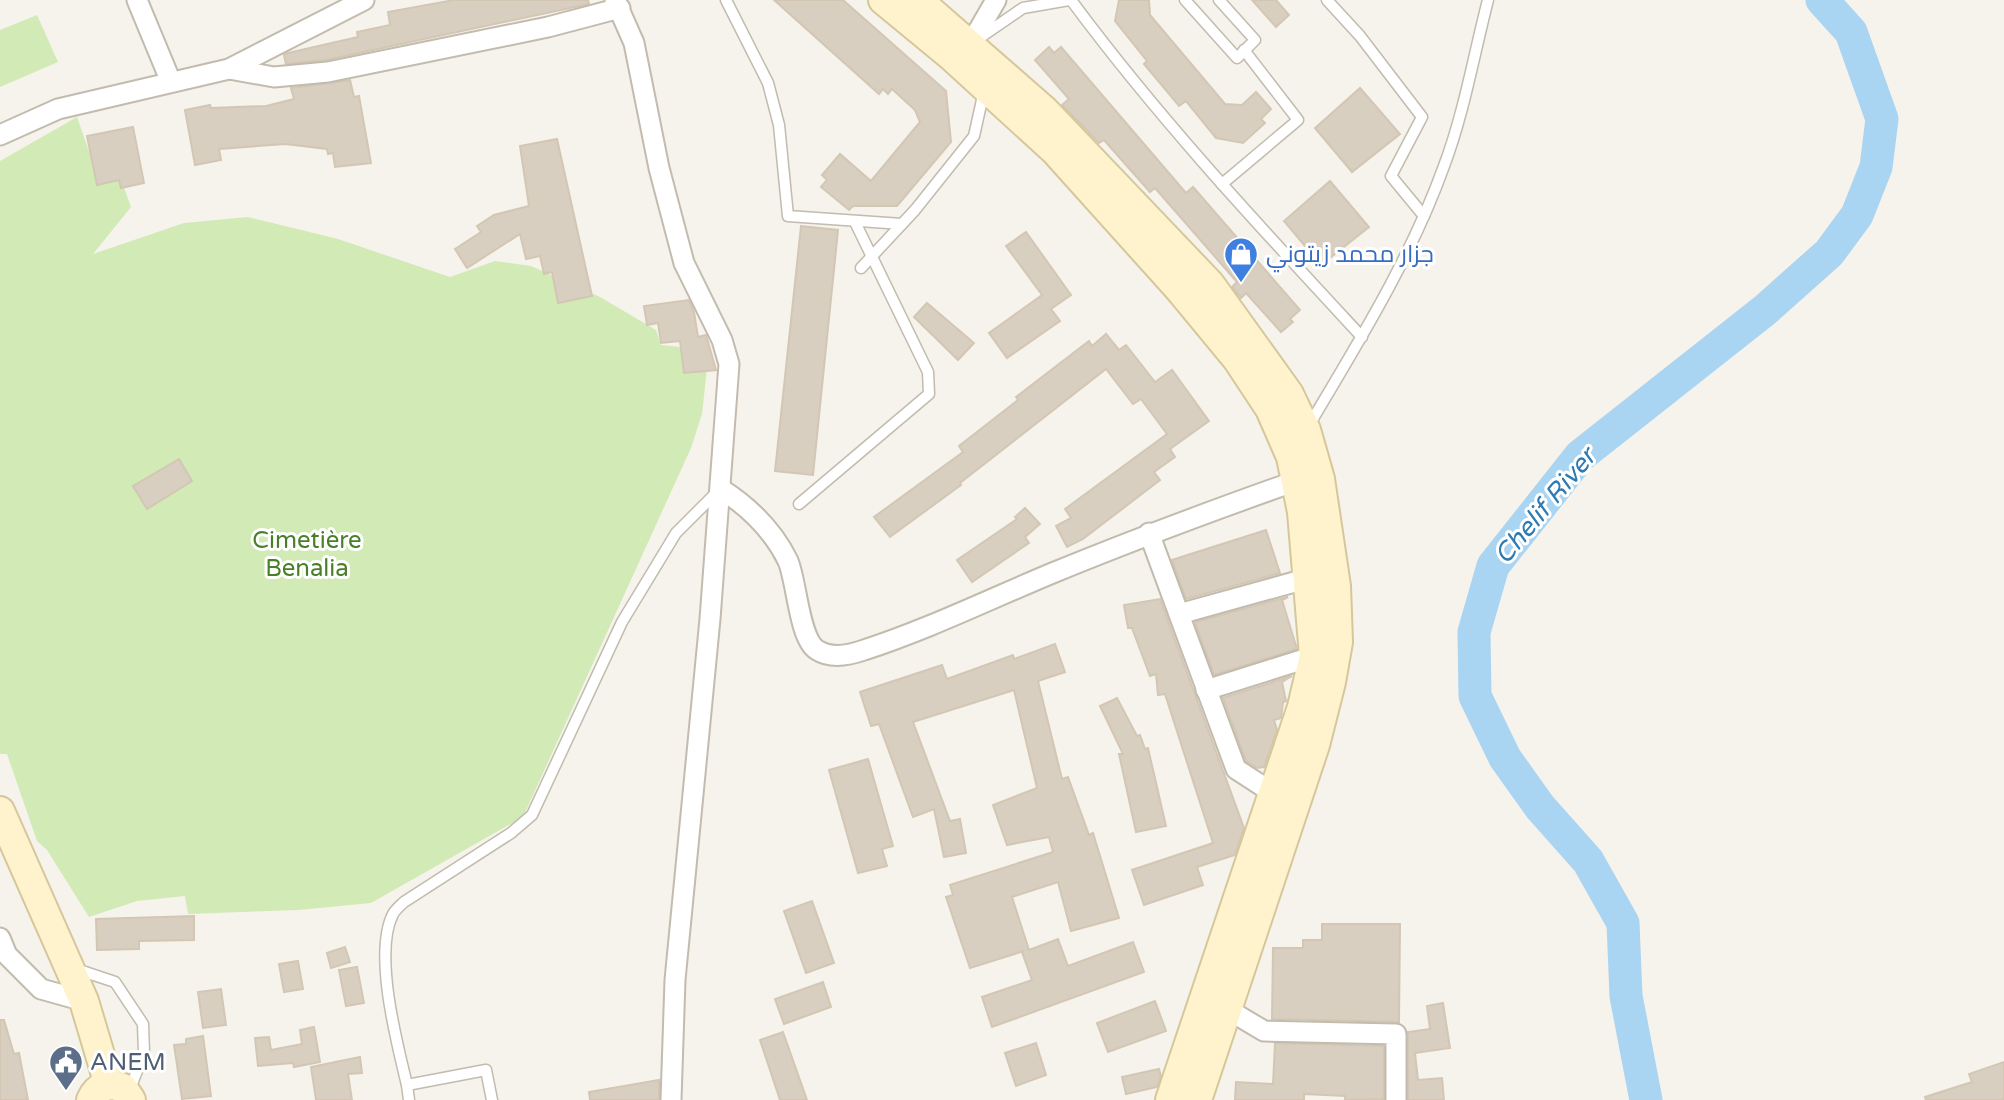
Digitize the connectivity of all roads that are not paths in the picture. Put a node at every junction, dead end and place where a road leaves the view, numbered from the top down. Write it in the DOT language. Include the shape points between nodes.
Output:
graph roads {
  1 [pos="137,0"];
  2 [pos="364,0"];
  3 [pos="726,0"];
  4 [pos="883,0"];
  5 [pos="918,0"];
  6 [pos="996,0"];
  7 [pos="1070,0"];
  8 [pos="1185,0"];
  9 [pos="1219,0"];
  10 [pos="1327,0"];
  11 [pos="1488,0"];
  12 [pos="617,4"];
  13 [pos="1244,50"];
  14 [pos="963,53"];
  15 [pos="229,69"];
  16 [pos="171,82"];
  17 [pos="985,87"];
  18 [pos="0,135"];
  19 [pos="1222,184"];
  20 [pos="1423,216"];
  21 [pos="855,222"];
  22 [pos="902,224"];
  23 [pos="871,257"];
  24 [pos="861,268"];
  25 [pos="1362,337"];
  26 [pos="1306,430"];
  27 [pos="1307,477"];
  28 [pos="721,489"];
  29 [pos="799,504"];
  30 [pos="1149,533"];
  31 [pos="1309,578"];
  32 [pos="1179,614"];
  33 [pos="1314,656"];
  34 [pos="1206,690"];
  35 [pos="1273,793"];
  36 [pos="0,811"];
  37 [pos="0,938"];
  38 [pos="69,968"];
  39 [pos="84,1002"];
  40 [pos="1227,1009"];
  41 [pos="407,1085"];
  42 [pos="115,1094"];
  43 [pos="409,1100"];
  44 [pos="492,1100"];
  45 [pos="671,1100"];
  46 [pos="1170,1100"];
  47 [pos="1197,1100"];
  48 [pos="1396,1100"];
  1 -- 16 [label="street"];
  2 -- 15 [label="street"];
  3 -- 21 [label="lane" via="768,83 779,125 788,216"];
  4 -- 14 [label="street"];
  5 -- 14 [label="street"];
  6 -- 14 [label="street"];
  7 -- 14 [label="lane" via="1023,8"];
  7 -- 19 [label="lane"];
  8 -- 13 [label="lane" via="1237,58"];
  9 -- 13 [label="lane" via="1255,40"];
  10 -- 20 [label="lane" via="1422,117 1391,176"];
  11 -- 20 [label="lane" via="1445,164"];
  12 -- 15 [label="street" via="548,27 328,72 274,77"];
  12 -- 28 [label="street" via="634,43 684,264 729,364"];
  13 -- 19 [label="lane" via="1298,120"];
  14 -- 17 [label="street"];
  14 -- 26 [label="street" via="1044,110 1210,284 1265,355"];
  15 -- 16 [label="street"];
  16 -- 18 [label="street" via="58,109"];
  17 -- 22 [label="lane" via="974,136"];
  17 -- 27 [label="street" via="1055,152 1237,359 1270,409 1291,457"];
  19 -- 25 [label="lane"];
  20 -- 25 [label="lane"];
  21 -- 22 [label="lane"];
  21 -- 23 [label="lane"];
  22 -- 23 [label="lane"];
  23 -- 24 [label="lane"];
  23 -- 29 [label="lane" via="928,372 929,394"];
  25 -- 26 [label="lane"];
  26 -- 27 [label="street"];
  27 -- 30 [label="street"];
  27 -- 31 [label="street"];
  27 -- 40 [label="street" via="1336,586 1338,642 1315,745"];
  28 -- 30 [label="street" via="746,506 770,532 788,562 807,635 815,650 827,654 864,650"];
  28 -- 41 [label="lane" via="676,533 650,573 622,622 532,815 393,914 386,951 391,1014"];
  28 -- 45 [label="street" via="675,980"];
  30 -- 32 [label="street"];
  31 -- 32 [label="street"];
  31 -- 33 [label="street"];
  32 -- 34 [label="street"];
  33 -- 34 [label="street"];
  33 -- 35 [label="street"];
  34 -- 35 [label="street" via="1236,769"];
  35 -- 46 [label="street"];
  36 -- 38 [label="street"];
  37 -- 39 [label="street" via="7,955 41,989"];
  38 -- 39 [label="street"];
  38 -- 42 [label="lane" via="115,982 143,1024 144,1053"];
  39 -- 42 [label="street"];
  40 -- 47 [label="street"];
  40 -- 48 [label="street" via="1264,1031 1396,1034"];
  41 -- 43 [label="lane"];
  41 -- 44 [label="lane" via="486,1070"];
}
